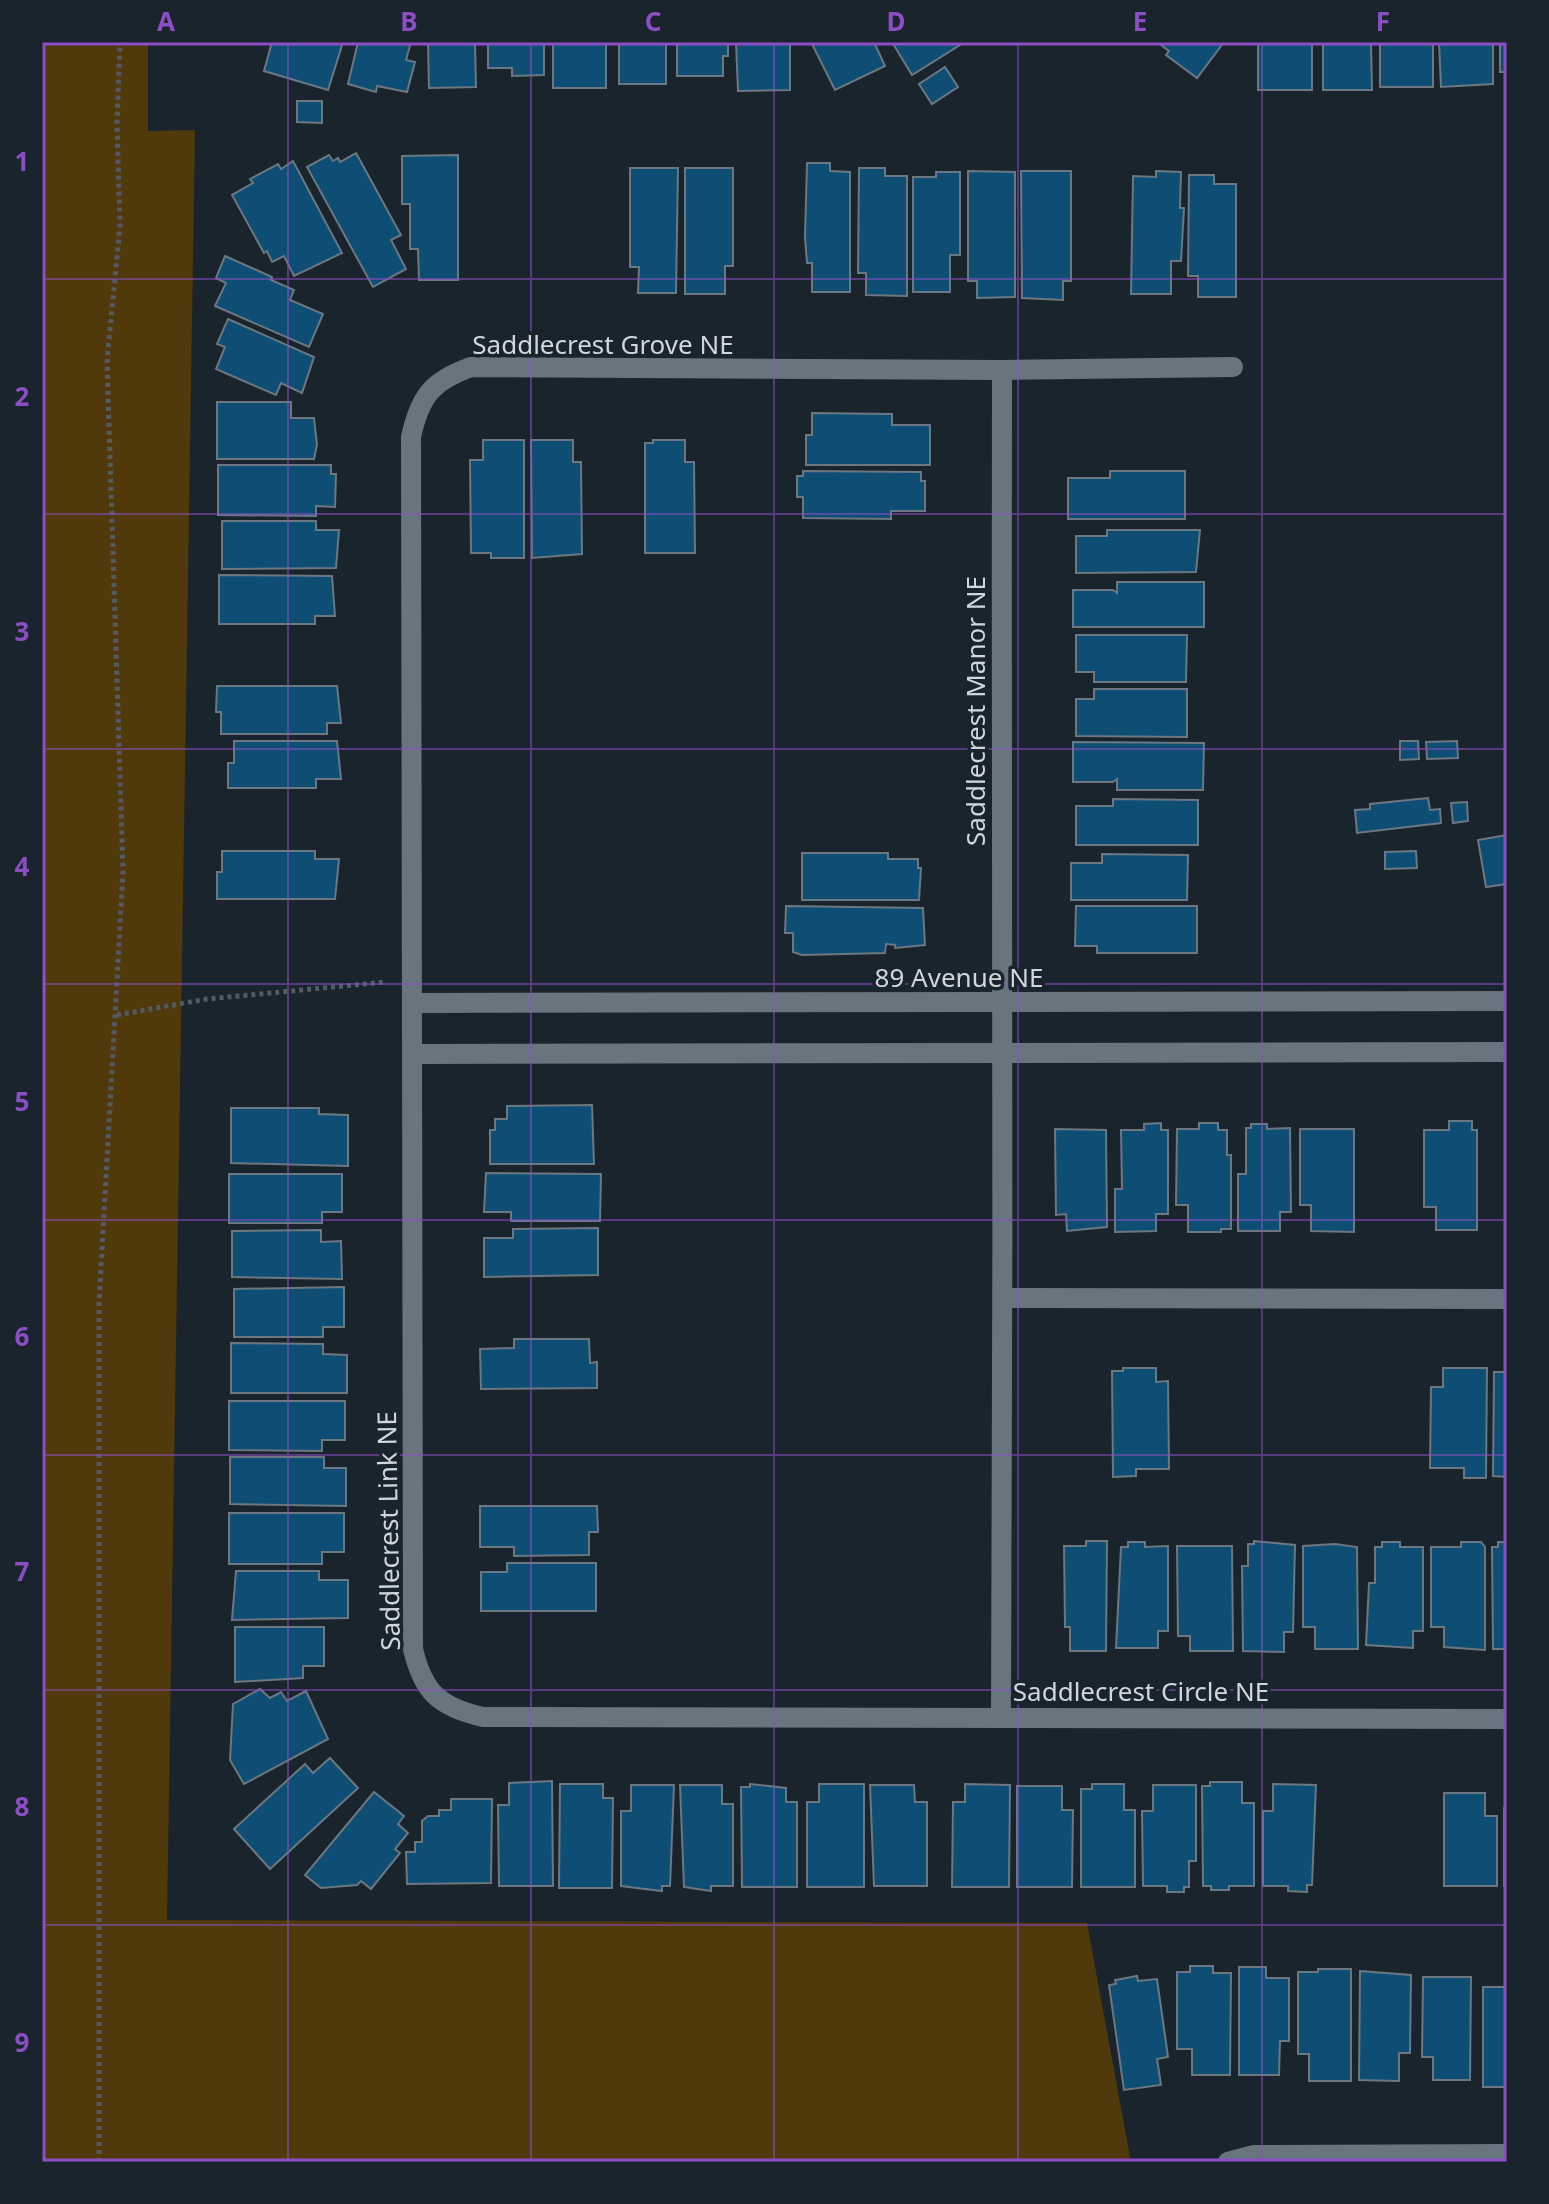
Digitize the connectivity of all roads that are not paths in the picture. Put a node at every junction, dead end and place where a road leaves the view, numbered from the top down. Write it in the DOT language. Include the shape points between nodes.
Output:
graph roads {
  1 [pos="1233,367"];
  2 [pos="1002,370"];
  3 [pos="1507,1001"];
  4 [pos="412,1003"];
  5 [pos="1000,1003"];
  6 [pos="412,1028"];
  7 [pos="1000,1052"];
  8 [pos="1507,1052"];
  9 [pos="413,1054"];
  10 [pos="1004,1298"];
  11 [pos="1507,1299"];
  12 [pos="1001,1717"];
  13 [pos="1507,1719"];
  14 [pos="1507,2154"];
  15 [pos="1228,2162"];
  1 -- 2 [label="street, Saddlecrest Grove NE"];
  2 -- 4 [label="street, Saddlecrest Grove NE" via="471,367 446,375 429,390 416,412 411,437"];
  2 -- 5 [label="street, Saddlecrest Manor NE"];
  3 -- 5 [label="street, 89 Avenue NE"];
  4 -- 5 [label="street, 89 Avenue NE"];
  4 -- 6 [label="street, Saddlecrest Grove NE"];
  5 -- 7 [label="street, Saddlecrest Manor NE"];
  6 -- 9 [label="street, Saddlecrest Link NE"];
  7 -- 8 [label="street"];
  7 -- 9 [label="street"];
  7 -- 10 [label="street, Saddlecrest Circle NE"];
  9 -- 12 [label="street, Saddlecrest Link NE" via="413,1649 419,1677 431,1694 458,1711 483,1717"];
  10 -- 11 [label="street"];
  10 -- 12 [label="street, Saddlecrest Circle NE"];
  12 -- 13 [label="street, Saddlecrest Circle NE"];
  14 -- 15 [label="street" via="1254,2155"];
}
